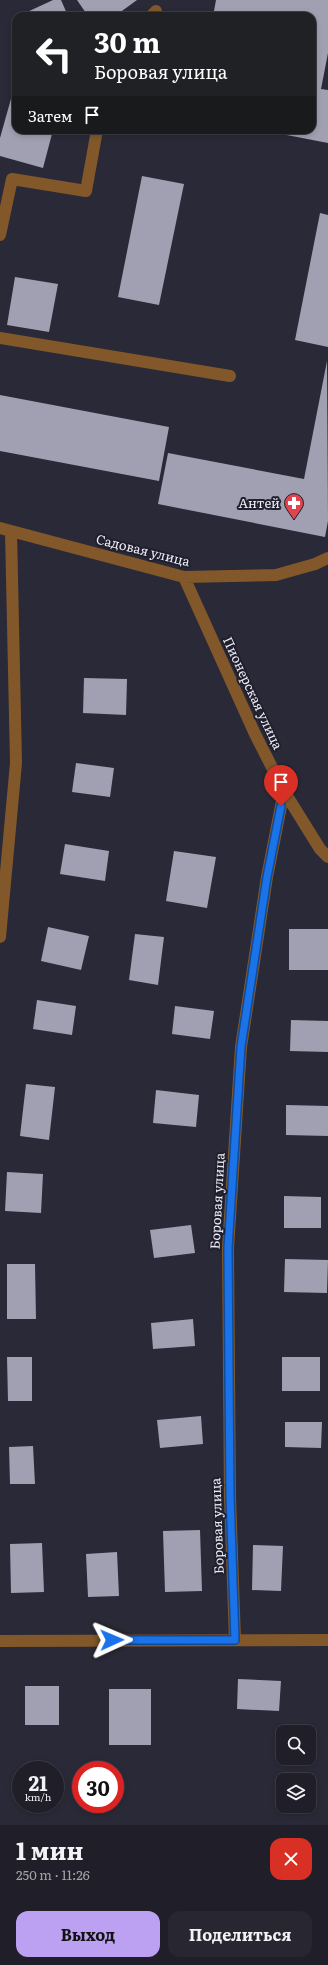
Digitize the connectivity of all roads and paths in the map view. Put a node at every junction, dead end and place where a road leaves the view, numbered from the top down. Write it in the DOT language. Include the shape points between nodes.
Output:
graph roads {
  1 [pos="96,134"];
  2 [pos="0,235"];
  3 [pos="0,338"];
  4 [pos="230,376"];
  5 [pos="6,529"];
  6 [pos="328,558"];
  7 [pos="184,577"];
  8 [pos="284,792"];
  9 [pos="328,857"];
  10 [pos="0,937"];
  11 [pos="235,1640"];
  12 [pos="328,1640"];
  13 [pos="0,1641"];
  1 -- 2 [label="street" via="86,190 12,179"];
  3 -- 4 [label="street"];
  5 -- 7 [label="street, Садовая улица"];
  5 -- 10 [label="street" via="16,763"];
  6 -- 7 [label="street, Садовая улица" via="276,575"];
  7 -- 8 [label="street, Пионерская улица"];
  8 -- 9 [label="street, Пионерская улица" via="320,849"];
  8 -- 11 [label="street, Боровая улица" via="267,877 241,1047 228,1248 230,1496"];
  11 -- 12 [label="street"];
  11 -- 13 [label="street"];
}
